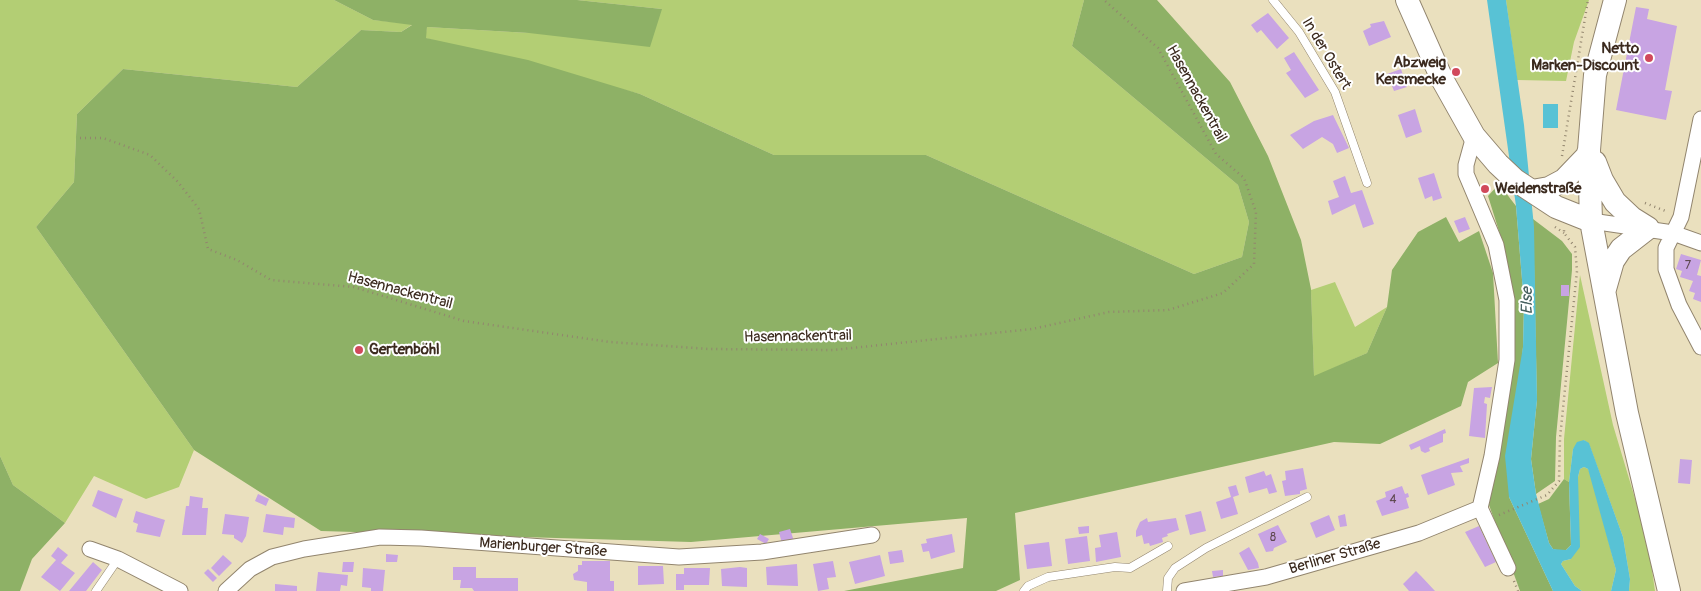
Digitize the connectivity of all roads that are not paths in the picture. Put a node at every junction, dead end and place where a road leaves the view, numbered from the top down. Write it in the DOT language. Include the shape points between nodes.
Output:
graph roads {
  1 [pos="1273,0"];
  2 [pos="1407,0"];
  3 [pos="1615,0"];
  4 [pos="1701,119"];
  5 [pos="1474,136"];
  6 [pos="1589,150"];
  7 [pos="1367,183"];
  8 [pos="1548,207"];
  9 [pos="1591,222"];
  10 [pos="1648,228"];
  11 [pos="1673,233"];
  12 [pos="1701,243"];
  13 [pos="1604,293"];
  14 [pos="1701,347"];
  15 [pos="1308,497"];
  16 [pos="1480,508"];
  17 [pos="872,535"];
  18 [pos="1168,546"];
  19 [pos="90,549"];
  20 [pos="118,559"];
  21 [pos="1508,568"];
  22 [pos="96,591"];
  23 [pos="180,591"];
  24 [pos="226,591"];
  25 [pos="1024,591"];
  26 [pos="1167,591"];
  27 [pos="1184,591"];
  28 [pos="1669,591"];
  1 -- 7 [label="lane, In der Ostert" via="1300,32 1335,92"];
  2 -- 5 [label="main road" via="1442,79"];
  3 -- 6 [label="main road" via="1595,75"];
  4 -- 11 [label="street" via="1681,217"];
  5 -- 8 [label="main road" via="1498,164"];
  5 -- 16 [label="street" via="1466,174 1496,245 1507,300 1507,360"];
  6 -- 8 [label="main road" via="1564,180 1548,188"];
  6 -- 9 [label="main road"];
  6 -- 10 [label="main road" via="1613,198 1632,218"];
  8 -- 9 [label="main road"];
  9 -- 10 [label="street"];
  9 -- 13 [label="main road"];
  10 -- 11 [label="street"];
  10 -- 13 [label="main road" via="1628,242 1617,255"];
  11 -- 12 [label="street"];
  11 -- 14 [label="street" via="1666,248 1666,269"];
  13 -- 28 [label="main road" via="1627,414"];
  15 -- 26 [label="lane" via="1206,548 1175,568 1168,578"];
  16 -- 21 [label="street"];
  16 -- 27 [label="street, Berliner Straße" via="1419,533 1266,577"];
  17 -- 24 [label="street, Marienburger Straße" via="762,552 679,556 380,537 272,557 250,569"];
  18 -- 25 [label="lane" via="1130,568 1048,577"];
  19 -- 20 [label="street"];
  20 -- 22 [label="lane"];
  20 -- 23 [label="street"];
}
